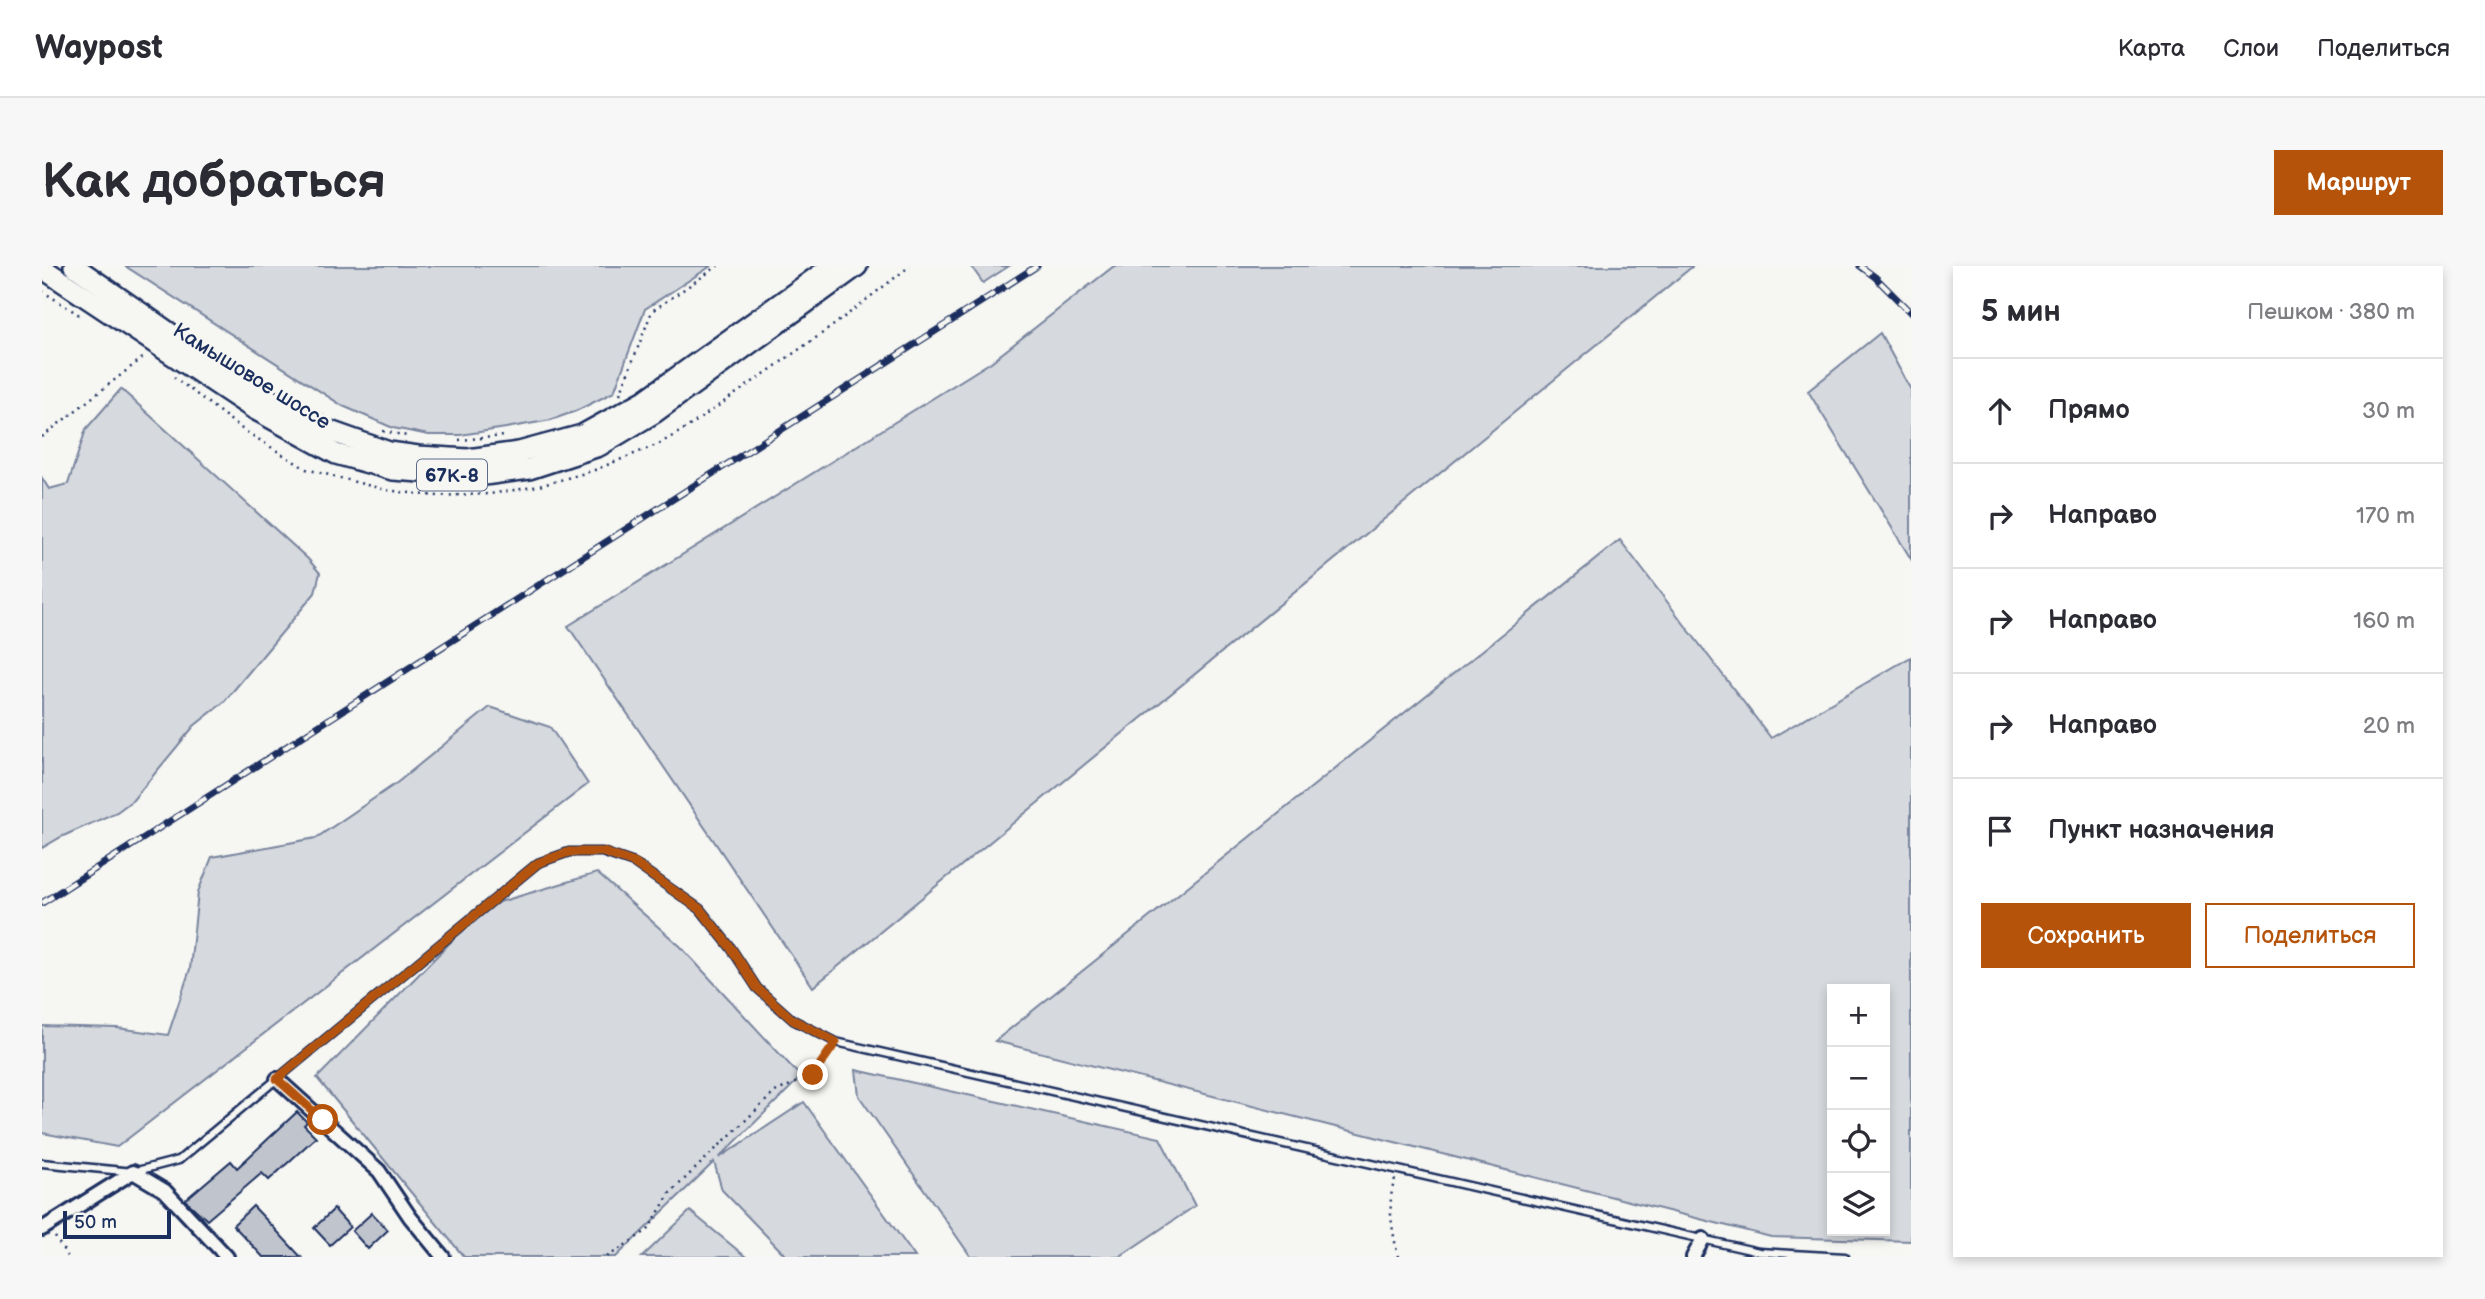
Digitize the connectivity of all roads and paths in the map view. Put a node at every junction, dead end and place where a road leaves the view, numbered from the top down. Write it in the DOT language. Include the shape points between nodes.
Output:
graph roads {
  1 [pos="74,266"];
  2 [pos="718,266"];
  3 [pos="832,266"];
  4 [pos="857,266"];
  5 [pos="42,268"];
  6 [pos="42,291"];
  7 [pos="88,320"];
  8 [pos="145,356"];
  9 [pos="167,372"];
  10 [pos="619,398"];
  11 [pos="373,428"];
  12 [pos="242,429"];
  13 [pos="509,435"];
  14 [pos="42,436"];
  15 [pos="416,438"];
  16 [pos="450,440"];
  17 [pos="836,1042"];
  18 [pos="277,1079"];
  19 [pos="42,1163"];
  20 [pos="1398,1169"];
  21 [pos="132,1172"];
  22 [pos="45,1228"];
  23 [pos="1703,1239"];
  24 [pos="68,1257"];
  25 [pos="227,1257"];
  26 [pos="443,1257"];
  27 [pos="607,1257"];
  28 [pos="1398,1257"];
  29 [pos="1693,1257"];
  30 [pos="1845,1257"];
  1 -- 3 [label="main road, Камышовое шоссе / 67К-8" via="250,389 308,421 389,452 468,459 519,453 582,435 645,400"];
  2 -- 10 [label="path" via="652,312"];
  4 -- 5 [label="main road, Камышовое шоссе / 67К-8" via="654,413 598,446 529,469 477,476 393,470 336,454 254,409"];
  6 -- 7 [label="path"];
  8 -- 14 [label="path"];
  9 -- 12 [label="path"];
  11 -- 15 [label="path"];
  13 -- 16 [label="path"];
  17 -- 18 [label="lane" via="793,1020 757,988 700,909 634,863 603,852 569,852 538,863"];
  17 -- 20 [label="lane"];
  17 -- 27 [label="path" via="813,1075 775,1092 670,1194 648,1230"];
  18 -- 21 [label="lane" via="179,1160"];
  18 -- 26 [label="street" via="379,1171"];
  19 -- 21 [label="lane"];
  20 -- 23 [label="lane"];
  20 -- 28 [label="path" via="1390,1211"];
  21 -- 22 [label="street"];
  21 -- 25 [label="street" via="165,1191"];
  22 -- 24 [label="path"];
  23 -- 29 [label="street"];
  23 -- 30 [label="lane" via="1759,1252"];
}
